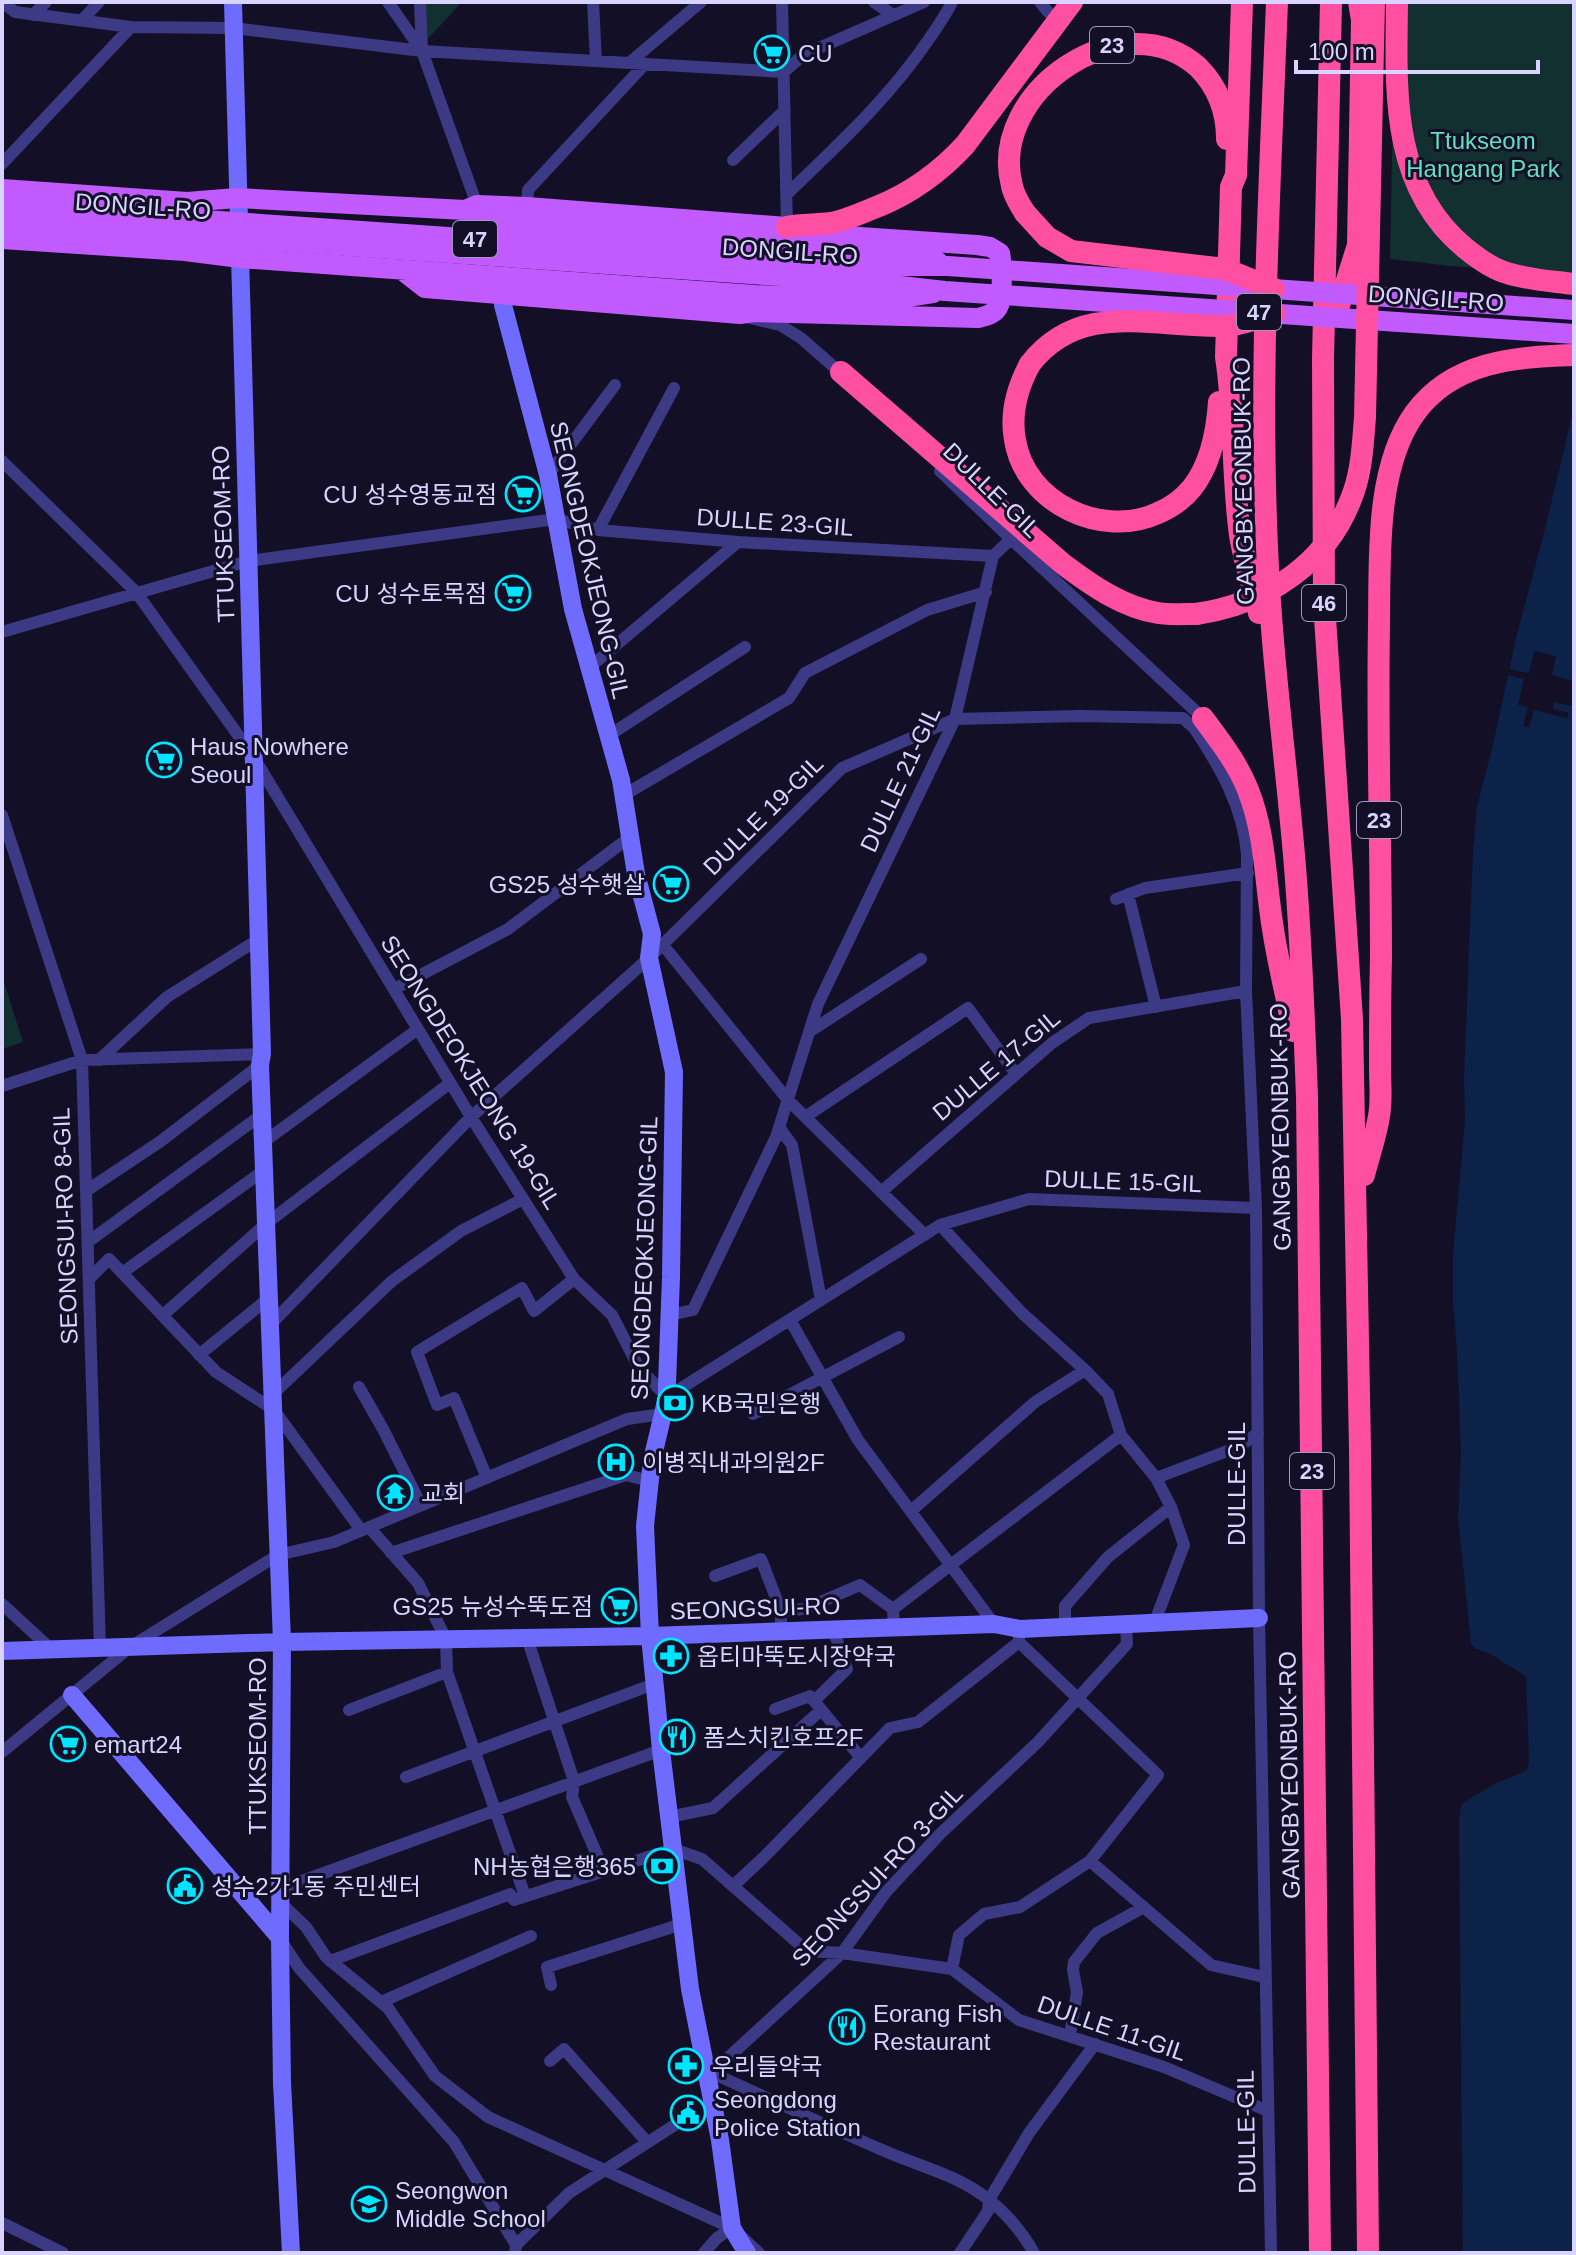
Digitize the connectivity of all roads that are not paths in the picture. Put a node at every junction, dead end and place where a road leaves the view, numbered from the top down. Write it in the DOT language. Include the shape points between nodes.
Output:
graph roads {
  1 [pos="2,2"];
  2 [pos="46,2"];
  3 [pos="99,2"];
  4 [pos="233,2"];
  5 [pos="388,2"];
  6 [pos="420,2"];
  7 [pos="593,2"];
  8 [pos="701,2"];
  9 [pos="782,2"];
  10 [pos="874,2"];
  11 [pos="924,2"];
  12 [pos="952,2"];
  13 [pos="1072,2"];
  14 [pos="1242,2"];
  15 [pos="1277,2"];
  16 [pos="1331,2"];
  17 [pos="1359,2"];
  18 [pos="1374,2"];
  19 [pos="1397,2"];
  20 [pos="1047,5"];
  21 [pos="33,15"];
  22 [pos="893,15"];
  23 [pos="82,20"];
  24 [pos="131,27"];
  25 [pos="234,28"];
  26 [pos="422,51"];
  27 [pos="596,61"];
  28 [pos="629,63"];
  29 [pos="645,64"];
  30 [pos="784,72"];
  31 [pos="785,110"];
  32 [pos="733,160"];
  33 [pos="2,164"];
  34 [pos="1231,187"];
  35 [pos="2,189"];
  36 [pos="787,194"];
  37 [pos="237,198"];
  38 [pos="2,206"];
  39 [pos="878,206"];
  40 [pos="471,207"];
  41 [pos="527,216"];
  42 [pos="2,222"];
  43 [pos="787,227"];
  44 [pos="2,239"];
  45 [pos="240,258"];
  46 [pos="948,266"];
  47 [pos="402,270"];
  48 [pos="1574,284"];
  49 [pos="1274,289"];
  50 [pos="945,291"];
  51 [pos="502,293"];
  52 [pos="1574,310"];
  53 [pos="1275,313"];
  54 [pos="740,314"];
  55 [pos="1574,334"];
  56 [pos="1574,355"];
  57 [pos="1226,357"];
  58 [pos="1323,359"];
  59 [pos="841,372"];
  60 [pos="615,385"];
  61 [pos="674,388"];
  62 [pos="2,461"];
  63 [pos="548,475"];
  64 [pos="556,519"];
  65 [pos="598,530"];
  66 [pos="1011,539"];
  67 [pos="738,542"];
  68 [pos="993,556"];
  69 [pos="248,561"];
  70 [pos="136,592"];
  71 [pos="986,592"];
  72 [pos="2,632"];
  73 [pos="745,647"];
  74 [pos="589,668"];
  75 [pos="1278,689"];
  76 [pos="955,719"];
  77 [pos="1198,723"];
  78 [pos="608,736"];
  79 [pos="253,756"];
  80 [pos="624,795"];
  81 [pos="2,815"];
  82 [pos="630,837"];
  83 [pos="1248,873"];
  84 [pos="259,939"];
  85 [pos="663,945"];
  86 [pos="649,958"];
  87 [pos="921,959"];
  88 [pos="394,989"];
  89 [pos="1246,991"];
  90 [pos="1156,1007"];
  91 [pos="418,1029"];
  92 [pos="809,1032"];
  93 [pos="82,1060"];
  94 [pos="99,1060"];
  95 [pos="261,1060"];
  96 [pos="1016,1074"];
  97 [pos="450,1083"];
  98 [pos="2,1086"];
  99 [pos="1307,1097"];
  100 [pos="788,1100"];
  101 [pos="264,1113"];
  102 [pos="471,1117"];
  103 [pos="805,1117"];
  104 [pos="779,1127"];
  105 [pos="265,1141"];
  106 [pos="266,1169"];
  107 [pos="86,1191"];
  108 [pos="881,1192"];
  109 [pos="523,1199"];
  110 [pos="1357,1203"];
  111 [pos="1256,1208"];
  112 [pos="267,1223"];
  113 [pos="940,1225"];
  114 [pos="925,1235"];
  115 [pos="88,1242"];
  116 [pos="122,1273"];
  117 [pos="89,1279"];
  118 [pos="574,1279"];
  119 [pos="270,1297"];
  120 [pos="821,1300"];
  121 [pos="163,1315"];
  122 [pos="670,1315"];
  123 [pos="790,1320"];
  124 [pos="271,1324"];
  125 [pos="899,1337"];
  126 [pos="199,1355"];
  127 [pos="1085,1370"];
  128 [pos="822,1376"];
  129 [pos="359,1387"];
  130 [pos="274,1402"];
  131 [pos="665,1406"];
  132 [pos="753,1414"];
  133 [pos="1258,1433"];
  134 [pos="1121,1435"];
  135 [pos="487,1478"];
  136 [pos="1156,1478"];
  137 [pos="650,1481"];
  138 [pos="421,1505"];
  139 [pos="1171,1507"];
  140 [pos="911,1511"];
  141 [pos="365,1529"];
  142 [pos="391,1553"];
  143 [pos="278,1555"];
  144 [pos="952,1564"];
  145 [pos="715,1576"];
  146 [pos="2,1604"];
  147 [pos="781,1611"];
  148 [pos="894,1618"];
  149 [pos="1259,1618"];
  150 [pos="994,1624"];
  151 [pos="1154,1624"];
  152 [pos="1126,1625"];
  153 [pos="1065,1627"];
  154 [pos="833,1629"];
  155 [pos="781,1631"];
  156 [pos="1020,1635"];
  157 [pos="650,1636"];
  158 [pos="527,1638"];
  159 [pos="446,1639"];
  160 [pos="282,1642"];
  161 [pos="130,1647"];
  162 [pos="100,1648"];
  163 [pos="52,1650"];
  164 [pos="2,1651"];
  165 [pos="447,1672"];
  166 [pos="654,1684"];
  167 [pos="72,1695"];
  168 [pos="1078,1698"];
  169 [pos="818,1705"];
  170 [pos="775,1709"];
  171 [pos="349,1710"];
  172 [pos="554,1722"];
  173 [pos="661,1750"];
  174 [pos="2,1752"];
  175 [pos="475,1752"];
  176 [pos="861,1758"];
  177 [pos="406,1777"];
  178 [pos="574,1781"];
  179 [pos="495,1810"];
  180 [pos="669,1817"];
  181 [pos="673,1849"];
  182 [pos="1090,1861"];
  183 [pos="604,1871"];
  184 [pos="733,1886"];
  185 [pos="280,1895"];
  186 [pos="525,1896"];
  187 [pos="1144,1907"];
  188 [pos="682,1924"];
  189 [pos="531,1936"];
  190 [pos="280,1938"];
  191 [pos="842,1953"];
  192 [pos="330,1961"];
  193 [pos="952,1969"];
  194 [pos="1264,1977"];
  195 [pos="551,1985"];
  196 [pos="381,2002"];
  197 [pos="1070,2035"];
  198 [pos="1095,2044"];
  199 [pos="550,2061"];
  200 [pos="710,2075"];
  201 [pos="712,2101"];
  202 [pos="1268,2111"];
  203 [pos="647,2142"];
  204 [pos="604,2170"];
  205 [pos="989,2200"];
  206 [pos="2,2223"];
  207 [pos="732,2228"];
  208 [pos="516,2249"];
  209 [pos="63,2253"];
  210 [pos="291,2253"];
  211 [pos="704,2253"];
  212 [pos="747,2253"];
  213 [pos="759,2253"];
  214 [pos="960,2253"];
  215 [pos="1034,2253"];
  216 [pos="1271,2253"];
  217 [pos="1320,2253"];
  218 [pos="1368,2253"];
  1 -- 21 [label="street" via="15,12"];
  2 -- 21 [label="street"];
  3 -- 23 [label="street"];
  4 -- 25 [label="street, TTUKSEOM-RO"];
  5 -- 26 [label="street"];
  6 -- 26 [label="street"];
  7 -- 27 [label="street"];
  8 -- 28 [label="street"];
  9 -- 30 [label="street"];
  10 -- 22 [label="street"];
  11 -- 22 [label="street"];
  12 -- 36 [label="street" via="865,120"];
  13 -- 39 [label="highway" via="946,166"];
  14 -- 34 [label="highway" via="1236,175"];
  15 -- 75 [label="highway, GANGBYEONBUK-RO / 46" via="1265,421 1267,545"];
  16 -- 58 [label="highway, 46"];
  17 -- 58 [label="highway" via="1358,245"];
  18 -- 59 [label="highway, bridge" via="1362,457 1342,520 1298,573 1274,589 1220,610 1159,613 1128,604 1063,564"];
  19 -- 48 [label="highway" via="1400,127 1428,207 1449,235 1504,273"];
  20 -- 39 [label="highway" via="953,143"];
  21 -- 23 [label="street"];
  22 -- 30 [label="street" via="803,55"];
  23 -- 24 [label="street"];
  24 -- 25 [label="street"];
  24 -- 33 [label="street"];
  25 -- 26 [label="street"];
  25 -- 37 [label="street, TTUKSEOM-RO"];
  26 -- 27 [label="street"];
  26 -- 40 [label="street"];
  27 -- 28 [label="street"];
  28 -- 29 [label="street"];
  29 -- 30 [label="street"];
  29 -- 41 [label="street" via="528,190"];
  30 -- 31 [label="street"];
  31 -- 32 [label="street"];
  31 -- 36 [label="street"];
  34 -- 49 [label="highway, 23, bridge" via="1219,96 1192,61 1165,46 1121,43 1071,62 1029,100 1012,137 1012,186 1025,213 1047,237 1071,251 1225,269"];
  34 -- 57 [label="highway, 23"];
  35 -- 37 [label="main road, DONGIL-RO" via="187,202"];
  36 -- 43 [label="street"];
  37 -- 40 [label="main road, DONGIL-RO"];
  37 -- 45 [label="street, TTUKSEOM-RO"];
  38 -- 46 [label="main road, 47, bridge" via="850,265"];
  39 -- 43 [label="highway" via="833,222"];
  40 -- 41 [label="main road, DONGIL-RO" via="476,221"];
  41 -- 43 [label="main road, DONGIL-RO"];
  41 -- 46 [label="main road" via="835,246"];
  42 -- 50 [label="main road, DONGIL-RO / 47, bridge"];
  43 -- 54 [label="main road, DONGIL-RO" via="801,233 990,247 1003,262 1000,305 978,318"];
  44 -- 45 [label="main road"];
  45 -- 47 [label="main road"];
  45 -- 69 [label="street, TTUKSEOM-RO"];
  46 -- 49 [label="main road, DONGIL-RO / 47, bridge"];
  47 -- 50 [label="main road, bridge" via="755,295 894,299"];
  47 -- 51 [label="main road" via="425,288"];
  49 -- 52 [label="main road, DONGIL-RO / 47, bridge"];
  50 -- 53 [label="main road, DONGIL-RO / 47, bridge"];
  51 -- 54 [label="main road"];
  51 -- 63 [label="street, SEONGDEOKJEONG-GIL"];
  53 -- 55 [label="main road, DONGIL-RO / 47, bridge"];
  53 -- 57 [label="highway, bridge" via="1224,326 1098,322 1065,332 1030,364 1017,394 1015,442 1027,471 1039,488 1071,512 1108,522 1144,519 1178,502 1191,491 1209,458"];
  54 -- 59 [label="street, DULLE-GIL" via="780,325"];
  56 -- 110 [label="highway, 23" via="1516,358 1456,377 1417,410 1401,437 1389,477 1380,568 1377,727 1380,1113"];
  57 -- 75 [label="highway, 23" via="1240,537"];
  58 -- 110 [label="highway, 46" via="1324,603 1349,944"];
  59 -- 66 [label="street, DULLE-GIL"];
  60 -- 63 [label="street"];
  61 -- 65 [label="street"];
  62 -- 70 [label="street, SEONGDEOKJEONG 19-GIL"];
  63 -- 64 [label="street, SEONGDEOKJEONG-GIL"];
  64 -- 65 [label="street, DULLE 23-GIL"];
  64 -- 69 [label="street"];
  64 -- 74 [label="street, SEONGDEOKJEONG-GIL"];
  65 -- 67 [label="street, DULLE 23-GIL"];
  66 -- 68 [label="street"];
  66 -- 77 [label="street, DULLE-GIL"];
  67 -- 68 [label="street, DULLE 23-GIL"];
  67 -- 74 [label="street"];
  68 -- 71 [label="street, DULLE 21-GIL"];
  69 -- 70 [label="street"];
  69 -- 79 [label="street, TTUKSEOM-RO"];
  70 -- 72 [label="street"];
  70 -- 79 [label="street, SEONGDEOKJEONG 19-GIL"];
  71 -- 76 [label="street, DULLE 21-GIL"];
  71 -- 80 [label="street" via="927,610 805,673 789,698"];
  73 -- 78 [label="street"];
  74 -- 78 [label="street, SEONGDEOKJEONG-GIL"];
  75 -- 99 [label="highway, GANGBYEONBUK-RO / 23" via="1302,959"];
  76 -- 77 [label="street, DULLE 19-GIL" via="1080,716 1183,718"];
  76 -- 85 [label="street, DULLE 19-GIL" via="842,768"];
  76 -- 92 [label="street, DULLE 21-GIL"];
  77 -- 83 [label="street, DULLE-GIL" via="1230,788 1245,833"];
  77 -- 99 [label="highway" via="1234,763 1258,821"];
  78 -- 80 [label="street, SEONGDEOKJEONG-GIL"];
  79 -- 84 [label="street, TTUKSEOM-RO"];
  79 -- 88 [label="street, SEONGDEOKJEONG 19-GIL"];
  80 -- 82 [label="street, SEONGDEOKJEONG-GIL"];
  81 -- 93 [label="street, SEONGSUI-RO 8-GIL"];
  82 -- 86 [label="street, SEONGDEOKJEONG-GIL" via="652,934"];
  82 -- 88 [label="street" via="508,929"];
  83 -- 89 [label="street, DULLE-GIL"];
  83 -- 90 [label="street" via="1145,888 1122,897"];
  84 -- 94 [label="street" via="167,997"];
  84 -- 95 [label="street, TTUKSEOM-RO"];
  85 -- 86 [label="street, DULLE 19-GIL"];
  85 -- 100 [label="street"];
  86 -- 102 [label="street, DULLE 19-GIL"];
  86 -- 122 [label="street, SEONGDEOKJEONG-GIL" via="674,1072"];
  87 -- 92 [label="street"];
  88 -- 91 [label="street, SEONGDEOKJEONG 19-GIL"];
  89 -- 90 [label="street, DULLE 17-GIL"];
  89 -- 111 [label="street, DULLE-GIL"];
  90 -- 96 [label="street, DULLE 17-GIL" via="1089,1018"];
  91 -- 97 [label="street, SEONGDEOKJEONG 19-GIL"];
  91 -- 105 [label="street"];
  92 -- 100 [label="street, DULLE 21-GIL"];
  93 -- 94 [label="street"];
  93 -- 98 [label="street"];
  93 -- 107 [label="street, SEONGSUI-RO 8-GIL"];
  94 -- 95 [label="street"];
  95 -- 101 [label="street, TTUKSEOM-RO"];
  95 -- 107 [label="street" via="161,1141"];
  96 -- 103 [label="street" via="968,1008"];
  96 -- 108 [label="street, DULLE 17-GIL"];
  97 -- 102 [label="street, SEONGDEOKJEONG 19-GIL"];
  97 -- 112 [label="street"];
  99 -- 217 [label="highway, GANGBYEONBUK-RO / 23"];
  100 -- 103 [label="street"];
  100 -- 104 [label="street, DULLE 21-GIL"];
  101 -- 105 [label="street, TTUKSEOM-RO"];
  101 -- 115 [label="street"];
  102 -- 109 [label="street, SEONGDEOKJEONG 19-GIL"];
  102 -- 124 [label="street, DULLE 19-GIL"];
  103 -- 108 [label="street"];
  104 -- 120 [label="street" via="792,1145"];
  104 -- 122 [label="street, DULLE 21-GIL" via="693,1310"];
  105 -- 106 [label="street, TTUKSEOM-RO"];
  106 -- 112 [label="street, TTUKSEOM-RO"];
  106 -- 116 [label="street"];
  107 -- 115 [label="street, SEONGSUI-RO 8-GIL"];
  108 -- 114 [label="street"];
  109 -- 118 [label="street, SEONGDEOKJEONG 19-GIL"];
  109 -- 130 [label="street" via="461,1231 392,1281"];
  110 -- 218 [label="highway, 23"];
  111 -- 113 [label="street, DULLE 15-GIL" via="1029,1199"];
  111 -- 133 [label="street, DULLE-GIL"];
  112 -- 119 [label="street, TTUKSEOM-RO"];
  112 -- 121 [label="street"];
  113 -- 114 [label="street, DULLE 15-GIL"];
  113 -- 127 [label="street" via="1022,1313"];
  114 -- 120 [label="street, DULLE 15-GIL"];
  115 -- 117 [label="street, SEONGSUI-RO 8-GIL"];
  116 -- 117 [label="street" via="109,1259"];
  116 -- 121 [label="street"];
  117 -- 162 [label="street, SEONGSUI-RO 8-GIL"];
  118 -- 131 [label="street, SEONGDEOKJEONG 19-GIL" via="612,1315"];
  118 -- 135 [label="street" via="534,1311 522,1288 417,1352 437,1405 454,1398"];
  119 -- 124 [label="street, TTUKSEOM-RO"];
  119 -- 126 [label="street"];
  120 -- 123 [label="street, DULLE 15-GIL"];
  121 -- 126 [label="street"];
  122 -- 131 [label="street, SEONGDEOKJEONG-GIL"];
  123 -- 128 [label="street"];
  123 -- 131 [label="street, DULLE 15-GIL"];
  124 -- 130 [label="street, TTUKSEOM-RO"];
  125 -- 128 [label="street"];
  126 -- 130 [label="street" via="216,1372"];
  127 -- 134 [label="street" via="1108,1394"];
  127 -- 140 [label="street" via="1035,1402"];
  128 -- 132 [label="street"];
  128 -- 140 [label="street" via="858,1440"];
  129 -- 138 [label="street"];
  130 -- 141 [label="street"];
  130 -- 143 [label="street, TTUKSEOM-RO"];
  131 -- 135 [label="street"];
  131 -- 137 [label="street, SEONGDEOKJEONG-GIL"];
  133 -- 136 [label="street" via="1238,1447"];
  133 -- 149 [label="street, DULLE-GIL"];
  134 -- 136 [label="street"];
  134 -- 144 [label="street"];
  135 -- 138 [label="street"];
  136 -- 139 [label="street"];
  137 -- 142 [label="street" via="626,1475"];
  137 -- 157 [label="street, SEONGDEOKJEONG-GIL" via="645,1526"];
  138 -- 141 [label="street"];
  139 -- 151 [label="street" via="1184,1545"];
  139 -- 153 [label="street" via="1108,1557 1065,1606"];
  140 -- 144 [label="street"];
  141 -- 142 [label="street"];
  141 -- 143 [label="street"];
  142 -- 159 [label="street" via="418,1583"];
  143 -- 160 [label="street, TTUKSEOM-RO"];
  143 -- 161 [label="street"];
  144 -- 148 [label="street"];
  144 -- 150 [label="street"];
  145 -- 147 [label="street" via="761,1559"];
  146 -- 163 [label="street"];
  147 -- 148 [label="street" via="804,1609 860,1585"];
  147 -- 155 [label="street"];
  148 -- 150 [label="street, SEONGSUI-RO"];
  148 -- 154 [label="street, SEONGSUI-RO"];
  149 -- 151 [label="street, SEONGSUI-RO"];
  149 -- 194 [label="street, DULLE-GIL"];
  150 -- 156 [label="street, SEONGSUI-RO"];
  151 -- 152 [label="street, SEONGSUI-RO"];
  152 -- 153 [label="street, SEONGSUI-RO"];
  152 -- 168 [label="street, SEONGSUI-RO 3-GIL" via="1127,1644"];
  153 -- 156 [label="street, SEONGSUI-RO"];
  154 -- 155 [label="street, SEONGSUI-RO"];
  154 -- 169 [label="street" via="847,1669"];
  155 -- 157 [label="street, SEONGSUI-RO"];
  156 -- 168 [label="street"];
  156 -- 176 [label="street" via="918,1722 890,1728"];
  157 -- 158 [label="street, SEONGSUI-RO"];
  157 -- 166 [label="street, SEONGDEOKJEONG-GIL"];
  158 -- 159 [label="street, SEONGSUI-RO"];
  158 -- 172 [label="street"];
  159 -- 160 [label="street, SEONGSUI-RO"];
  159 -- 165 [label="street"];
  160 -- 161 [label="street, SEONGSUI-RO"];
  160 -- 185 [label="street, TTUKSEOM-RO"];
  161 -- 162 [label="street, SEONGSUI-RO"];
  161 -- 167 [label="street"];
  162 -- 163 [label="street, SEONGSUI-RO"];
  163 -- 164 [label="street, SEONGSUI-RO"];
  165 -- 171 [label="street"];
  165 -- 175 [label="street"];
  166 -- 172 [label="street"];
  166 -- 173 [label="street, SEONGDEOKJEONG-GIL"];
  167 -- 174 [label="street"];
  167 -- 190 [label="street"];
  168 -- 182 [label="street" via="1158,1775"];
  168 -- 191 [label="street, SEONGSUI-RO 3-GIL" via="886,1892"];
  169 -- 170 [label="street" via="810,1696"];
  169 -- 176 [label="street"];
  169 -- 180 [label="street" via="713,1808"];
  172 -- 175 [label="street"];
  172 -- 178 [label="street"];
  173 -- 178 [label="street"];
  173 -- 180 [label="street, SEONGDEOKJEONG-GIL"];
  175 -- 177 [label="street"];
  175 -- 179 [label="street"];
  176 -- 184 [label="street"];
  178 -- 179 [label="street"];
  178 -- 183 [label="street" via="572,1797"];
  179 -- 185 [label="street"];
  179 -- 186 [label="street"];
  180 -- 181 [label="street, SEONGDEOKJEONG-GIL"];
  181 -- 183 [label="street"];
  181 -- 184 [label="street, DULLE 11-GIL" via="702,1859"];
  181 -- 188 [label="street, SEONGDEOKJEONG-GIL"];
  182 -- 187 [label="street"];
  182 -- 193 [label="street" via="1020,1907 984,1914 959,1935"];
  183 -- 186 [label="street"];
  184 -- 191 [label="street, DULLE 11-GIL" via="807,1951"];
  185 -- 190 [label="street, TTUKSEOM-RO"];
  185 -- 192 [label="street"];
  186 -- 192 [label="street" via="514,1900 510,1894"];
  187 -- 194 [label="street" via="1211,1965"];
  187 -- 197 [label="street" via="1097,1933 1074,1962 1077,1992"];
  188 -- 195 [label="street" via="547,1967"];
  188 -- 200 [label="street, SEONGDEOKJEONG-GIL"];
  189 -- 196 [label="street"];
  190 -- 208 [label="street" via="299,1968 454,2142"];
  190 -- 210 [label="street, TTUKSEOM-RO"];
  191 -- 193 [label="street, DULLE 11-GIL"];
  191 -- 200 [label="street, SEONGSUI-RO 3-GIL"];
  192 -- 196 [label="street"];
  193 -- 197 [label="street, DULLE 11-GIL" via="1019,2020"];
  194 -- 202 [label="street, DULLE-GIL"];
  196 -- 204 [label="street" via="435,2076 488,2117"];
  197 -- 198 [label="street, DULLE 11-GIL"];
  198 -- 202 [label="street, DULLE 11-GIL"];
  198 -- 205 [label="street" via="1029,2133"];
  199 -- 203 [label="street" via="564,2049"];
  200 -- 201 [label="street, SEONGDEOKJEONG-GIL"];
  200 -- 205 [label="street" via="948,2176"];
  201 -- 203 [label="street"];
  201 -- 207 [label="street, SEONGDEOKJEONG-GIL"];
  202 -- 216 [label="street, DULLE-GIL"];
  203 -- 204 [label="street"];
  204 -- 207 [label="street"];
  204 -- 208 [label="street" via="569,2193"];
  205 -- 214 [label="street" via="988,2211"];
  205 -- 215 [label="street"];
  206 -- 209 [label="street"];
  207 -- 211 [label="street"];
  207 -- 212 [label="street, SEONGDEOKJEONG-GIL"];
  207 -- 213 [label="street"];
}
